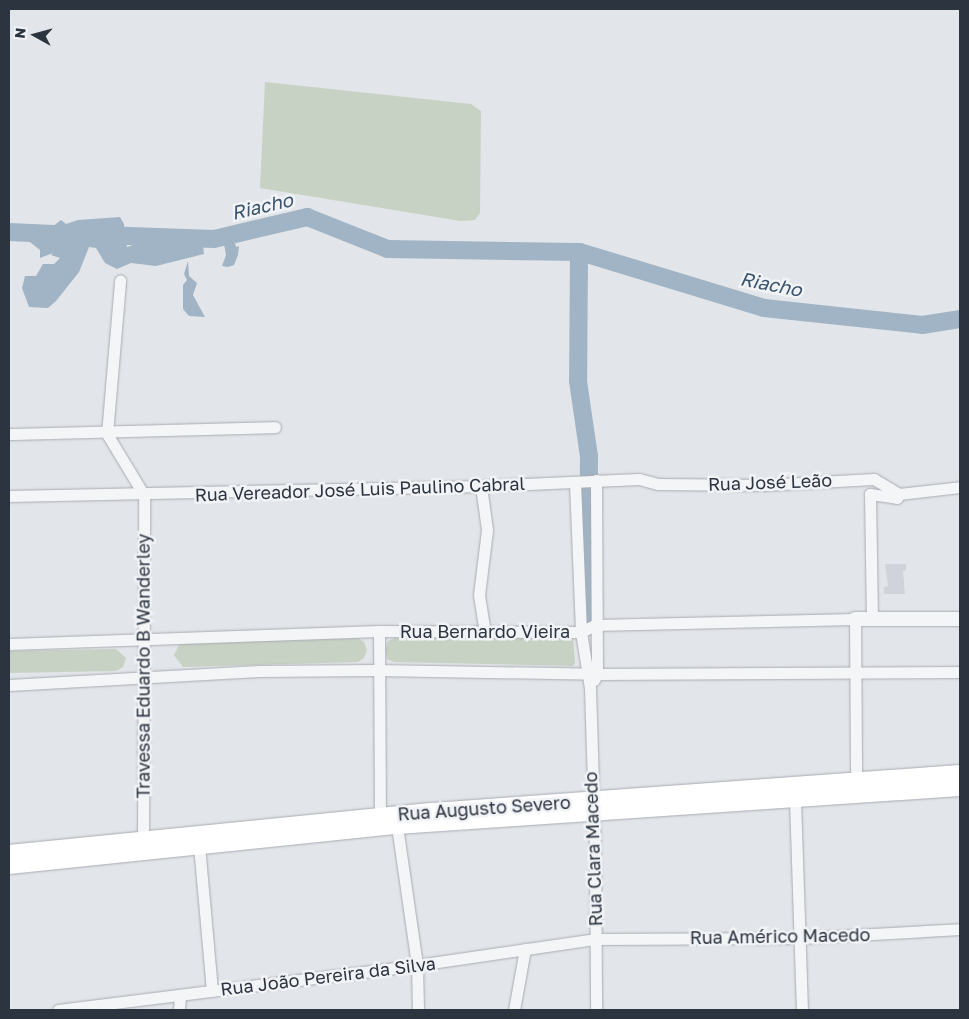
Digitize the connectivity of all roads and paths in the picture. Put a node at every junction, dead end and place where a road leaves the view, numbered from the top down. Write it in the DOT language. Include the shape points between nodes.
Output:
graph roads {
  1 [pos="120,281"];
  2 [pos="275,427"];
  3 [pos="9,434"];
  4 [pos="107,434"];
  5 [pos="596,480"];
  6 [pos="576,482"];
  7 [pos="481,486"];
  8 [pos="960,487"];
  9 [pos="899,494"];
  10 [pos="144,495"];
  11 [pos="9,496"];
  12 [pos="855,619"];
  13 [pos="960,619"];
  14 [pos="872,620"];
  15 [pos="595,625"];
  16 [pos="378,631"];
  17 [pos="485,631"];
  18 [pos="581,632"];
  19 [pos="143,640"];
  20 [pos="9,644"];
  21 [pos="376,670"];
  22 [pos="960,672"];
  23 [pos="585,674"];
  24 [pos="597,674"];
  25 [pos="856,674"];
  26 [pos="143,676"];
  27 [pos="9,685"];
  28 [pos="590,688"];
  29 [pos="960,773"];
  30 [pos="856,781"];
  31 [pos="960,788"];
  32 [pos="796,800"];
  33 [pos="592,806"];
  34 [pos="380,816"];
  35 [pos="433,817"];
  36 [pos="397,826"];
  37 [pos="143,844"];
  38 [pos="199,845"];
  39 [pos="9,854"];
  40 [pos="9,866"];
  41 [pos="960,929"];
  42 [pos="801,938"];
  43 [pos="597,939"];
  44 [pos="525,949"];
  45 [pos="417,965"];
  46 [pos="212,990"];
  47 [pos="180,996"];
  48 [pos="58,1010"];
  49 [pos="179,1010"];
  50 [pos="418,1010"];
  51 [pos="514,1010"];
  52 [pos="596,1010"];
  53 [pos="802,1010"];
  1 -- 4 [label="street"];
  2 -- 4 [label="street"];
  3 -- 4 [label="street"];
  4 -- 10 [label="street"];
  5 -- 6 [label="street, Rua José Leão"];
  5 -- 9 [label="street, Rua José Leão" via="764,485 874,479"];
  5 -- 15 [label="street, Rua Clara Macedo"];
  6 -- 7 [label="street, Rua Vereador José Luis Paulino Cabral"];
  6 -- 18 [label="street, Rua Clara Macedo"];
  7 -- 10 [label="street, Rua Vereador José Luis Paulino Cabral"];
  7 -- 17 [label="street" via="487,530 479,595"];
  8 -- 9 [label="street"];
  9 -- 14 [label="street" via="897,498 870,494"];
  10 -- 11 [label="street, Rua Vereador José Luis Paulino Cabral"];
  10 -- 19 [label="street, Travessa Eduardo B Wanderley"];
  12 -- 14 [label="street, Rua Bernardo Vieira"];
  12 -- 15 [label="street, Rua Bernardo Vieira"];
  12 -- 25 [label="street"];
  13 -- 14 [label="street, Rua Bernardo Vieira"];
  15 -- 18 [label="street, Rua Bernardo Vieira"];
  15 -- 24 [label="street, Rua Clara Macedo"];
  16 -- 17 [label="street, Rua Bernardo Vieira"];
  16 -- 19 [label="street, Rua Bernardo Vieira"];
  16 -- 21 [label="street"];
  17 -- 18 [label="street, Rua Bernardo Vieira"];
  18 -- 23 [label="street, Rua Clara Macedo"];
  19 -- 20 [label="street, Rua Bernardo Vieira"];
  19 -- 26 [label="street, Travessa Eduardo B Wanderley"];
  21 -- 23 [label="street"];
  21 -- 26 [label="street"];
  21 -- 34 [label="street"];
  22 -- 25 [label="street"];
  23 -- 24 [label="street"];
  23 -- 28 [label="street, Rua Clara Macedo"];
  24 -- 25 [label="street"];
  24 -- 28 [label="street, Rua Clara Macedo"];
  25 -- 30 [label="street"];
  26 -- 27 [label="street"];
  26 -- 37 [label="street, Travessa Eduardo B Wanderley"];
  28 -- 33 [label="street, Rua Clara Macedo"];
  29 -- 30 [label="main road, Rua Augusto Severo"];
  30 -- 33 [label="main road, Rua Augusto Severo"];
  31 -- 32 [label="main road, Rua Augusto Severo"];
  32 -- 33 [label="main road, Rua Augusto Severo"];
  32 -- 42 [label="street"];
  33 -- 35 [label="main road, Rua Augusto Severo"];
  33 -- 43 [label="street, Rua Clara Macedo"];
  34 -- 35 [label="main road, Rua Augusto Severo"];
  34 -- 37 [label="main road, Rua Augusto Severo"];
  35 -- 36 [label="main road, Rua Augusto Severo"];
  36 -- 38 [label="main road, Rua Augusto Severo"];
  36 -- 45 [label="street"];
  37 -- 38 [label="main road, Rua Augusto Severo"];
  37 -- 39 [label="main road, Rua Augusto Severo"];
  37 -- 40 [label="main road, Rua Augusto Severo"];
  38 -- 46 [label="street"];
  41 -- 42 [label="street, Rua Américo Macedo"];
  42 -- 43 [label="street, Rua Américo Macedo"];
  42 -- 53 [label="street"];
  43 -- 44 [label="street, Rua João Pereira da Silva"];
  43 -- 52 [label="street, Rua Clara Macedo"];
  44 -- 45 [label="street, Rua João Pereira da Silva"];
  44 -- 51 [label="street"];
  45 -- 46 [label="street, Rua João Pereira da Silva"];
  45 -- 50 [label="street"];
  46 -- 47 [label="street, Rua João Pereira da Silva"];
  47 -- 48 [label="street, Rua João Pereira da Silva"];
  47 -- 49 [label="street"];
}
